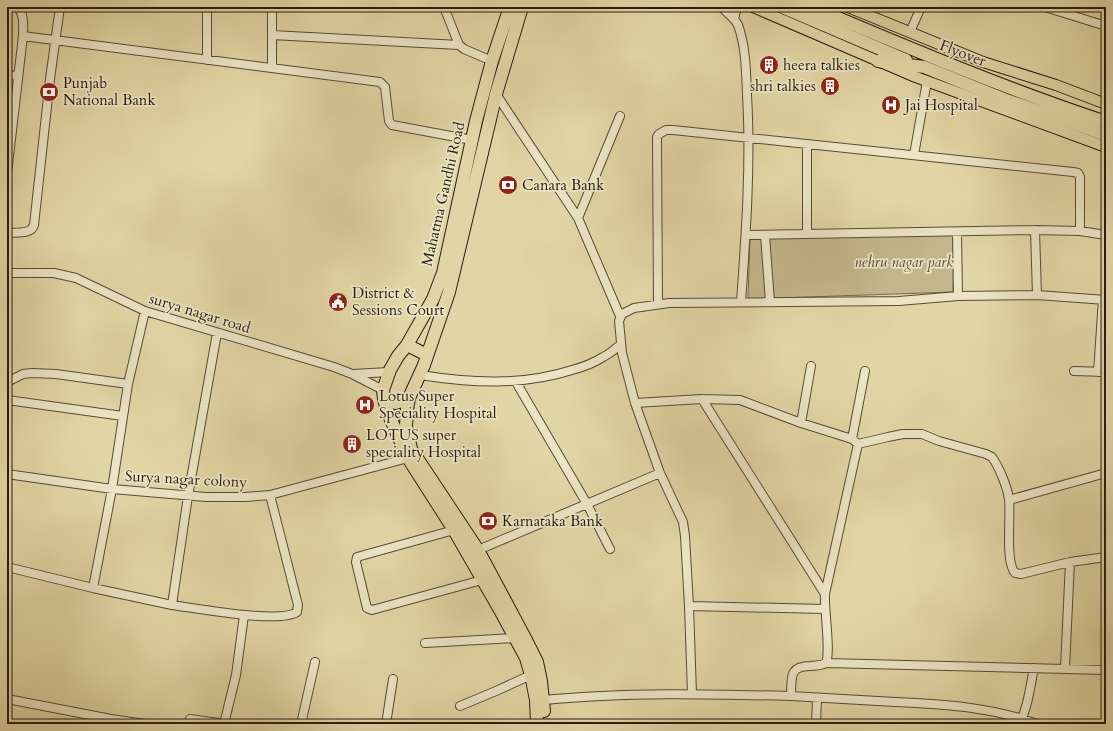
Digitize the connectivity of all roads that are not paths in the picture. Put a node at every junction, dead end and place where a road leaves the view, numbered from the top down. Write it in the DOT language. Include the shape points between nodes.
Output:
graph roads {
  1 [pos="17,7"];
  2 [pos="60,7"];
  3 [pos="207,7"];
  4 [pos="273,7"];
  5 [pos="444,7"];
  6 [pos="510,7"];
  7 [pos="522,7"];
  8 [pos="722,7"];
  9 [pos="737,7"];
  10 [pos="753,7"];
  11 [pos="782,7"];
  12 [pos="812,7"];
  13 [pos="848,7"];
  14 [pos="921,7"];
  15 [pos="1045,7"];
  16 [pos="734,19"];
  17 [pos="1106,26"];
  18 [pos="910,32"];
  19 [pos="272,35"];
  20 [pos="23,36"];
  21 [pos="56,40"];
  22 [pos="459,44"];
  23 [pos="882,56"];
  24 [pos="207,60"];
  25 [pos="492,62"];
  26 [pos="926,62"];
  27 [pos="272,67"];
  28 [pos="7,75"];
  29 [pos="18,76"];
  30 [pos="927,81"];
  31 [pos="496,94"];
  32 [pos="1106,104"];
  33 [pos="620,116"];
  34 [pos="1106,122"];
  35 [pos="9,124"];
  36 [pos="1106,135"];
  37 [pos="749,137"];
  38 [pos="472,140"];
  39 [pos="806,144"];
  40 [pos="1106,148"];
  41 [pos="914,155"];
  42 [pos="7,173"];
  43 [pos="578,218"];
  44 [pos="1035,230"];
  45 [pos="957,232"];
  46 [pos="1080,232"];
  47 [pos="7,233"];
  48 [pos="806,234"];
  49 [pos="746,235"];
  50 [pos="765,235"];
  51 [pos="1106,235"];
  52 [pos="7,273"];
  53 [pos="1037,295"];
  54 [pos="958,296"];
  55 [pos="1104,300"];
  56 [pos="741,302"];
  57 [pos="770,302"];
  58 [pos="658,304"];
  59 [pos="145,311"];
  60 [pos="620,316"];
  61 [pos="217,333"];
  62 [pos="621,344"];
  63 [pos="407,345"];
  64 [pos="427,355"];
  65 [pos="811,366"];
  66 [pos="865,371"];
  67 [pos="1074,371"];
  68 [pos="389,372"];
  69 [pos="1102,372"];
  70 [pos="352,374"];
  71 [pos="420,375"];
  72 [pos="7,382"];
  73 [pos="516,382"];
  74 [pos="128,384"];
  75 [pos="384,394"];
  76 [pos="410,398"];
  77 [pos="702,399"];
  78 [pos="7,400"];
  79 [pos="635,403"];
  80 [pos="123,416"];
  81 [pos="801,423"];
  82 [pos="855,442"];
  83 [pos="408,458"];
  84 [pos="660,473"];
  85 [pos="1106,473"];
  86 [pos="7,474"];
  87 [pos="112,489"];
  88 [pos="270,495"];
  89 [pos="188,496"];
  90 [pos="1009,500"];
  91 [pos="587,504"];
  92 [pos="454,530"];
  93 [pos="610,549"];
  94 [pos="478,550"];
  95 [pos="1106,558"];
  96 [pos="1070,562"];
  97 [pos="7,567"];
  98 [pos="482,580"];
  99 [pos="93,588"];
  100 [pos="825,594"];
  101 [pos="172,605"];
  102 [pos="689,606"];
  103 [pos="825,609"];
  104 [pos="244,615"];
  105 [pos="515,638"];
  106 [pos="426,643"];
  107 [pos="315,662"];
  108 [pos="826,663"];
  109 [pos="1034,668"];
  110 [pos="1065,668"];
  111 [pos="1106,670"];
  112 [pos="531,675"];
  113 [pos="393,679"];
  114 [pos="692,694"];
  115 [pos="791,696"];
  116 [pos="817,698"];
  117 [pos="7,699"];
  118 [pos="544,700"];
  119 [pos="460,706"];
  120 [pos="111,721"];
  121 [pos="1021,721"];
  122 [pos="145,724"];
  123 [pos="189,724"];
  124 [pos="225,724"];
  125 [pos="301,724"];
  126 [pos="386,724"];
  127 [pos="537,724"];
  128 [pos="545,724"];
  129 [pos="816,724"];
  130 [pos="1037,724"];
  1 -- 20 [label="street" via="22,17"];
  2 -- 21 [label="street"];
  3 -- 24 [label="street"];
  4 -- 19 [label="street"];
  5 -- 22 [label="street"];
  6 -- 25 [label="highway, Mahatma Gandhi Road"];
  7 -- 31 [label="highway, Mahatma Gandhi Road"];
  8 -- 16 [label="street"];
  9 -- 16 [label="street"];
  10 -- 23 [label="main road"];
  11 -- 23 [label="highway, Flyover"];
  12 -- 26 [label="highway, Flyover"];
  13 -- 18 [label="main road"];
  14 -- 18 [label="street"];
  15 -- 17 [label="street"];
  16 -- 37 [label="street" via="745,55"];
  18 -- 32 [label="main road" via="983,62"];
  19 -- 22 [label="street"];
  19 -- 27 [label="street"];
  20 -- 21 [label="street"];
  20 -- 29 [label="street"];
  21 -- 24 [label="street"];
  21 -- 47 [label="street" via="33,228 28,232"];
  22 -- 25 [label="street"];
  23 -- 26 [label="highway, Flyover"];
  23 -- 30 [label="main road"];
  24 -- 27 [label="street"];
  25 -- 38 [label="highway, Mahatma Gandhi Road"];
  26 -- 34 [label="highway, Flyover"];
  26 -- 36 [label="highway" via="1009,101"];
  27 -- 38 [label="street" via="380,82 385,88 389,121 392,125"];
  28 -- 29 [label="street"];
  29 -- 35 [label="street"];
  30 -- 40 [label="main road"];
  30 -- 41 [label="street"];
  31 -- 43 [label="street"];
  31 -- 64 [label="highway, Mahatma Gandhi Road" via="449,292"];
  33 -- 43 [label="street"];
  35 -- 42 [label="street"];
  37 -- 39 [label="street"];
  37 -- 49 [label="street"];
  37 -- 58 [label="street" via="673,130 666,130 657,137"];
  38 -- 63 [label="highway, Mahatma Gandhi Road" via="443,273 434,299"];
  39 -- 41 [label="street"];
  39 -- 48 [label="street"];
  41 -- 46 [label="street" via="1078,173"];
  43 -- 60 [label="street"];
  44 -- 45 [label="street"];
  44 -- 46 [label="street"];
  44 -- 53 [label="street"];
  45 -- 48 [label="street"];
  45 -- 54 [label="street"];
  46 -- 51 [label="street"];
  48 -- 50 [label="street"];
  49 -- 50 [label="street"];
  49 -- 56 [label="street"];
  50 -- 57 [label="street"];
  52 -- 59 [label="street, surya nagar road" via="54,273 76,278"];
  53 -- 54 [label="street"];
  53 -- 55 [label="street"];
  54 -- 57 [label="street" via="899,301"];
  55 -- 69 [label="street"];
  56 -- 57 [label="street"];
  56 -- 58 [label="street"];
  58 -- 60 [label="street" via="624,311"];
  59 -- 61 [label="street, surya nagar road"];
  59 -- 74 [label="street"];
  60 -- 62 [label="street"];
  61 -- 70 [label="street, surya nagar road"];
  61 -- 89 [label="street"];
  62 -- 73 [label="street" via="588,365"];
  62 -- 79 [label="street"];
  63 -- 64 [label="highway"];
  63 -- 68 [label="highway, Mahatma Gandhi Road"];
  64 -- 71 [label="highway, Mahatma Gandhi Road"];
  65 -- 81 [label="street"];
  66 -- 82 [label="street"];
  67 -- 69 [label="street"];
  68 -- 70 [label="street"];
  68 -- 75 [label="highway, Mahatma Gandhi Road"];
  70 -- 75 [label="street, surya nagar road"];
  71 -- 73 [label="street" via="453,380"];
  71 -- 76 [label="highway, Mahatma Gandhi Road"];
  72 -- 74 [label="street" via="23,374 32,373"];
  73 -- 91 [label="street"];
  74 -- 80 [label="street"];
  75 -- 76 [label="highway" via="396,403"];
  75 -- 83 [label="highway" via="388,413"];
  76 -- 94 [label="highway, Mahatma Gandhi Road" via="406,426 411,449"];
  77 -- 79 [label="street"];
  77 -- 81 [label="street" via="744,401"];
  77 -- 100 [label="street"];
  78 -- 80 [label="street"];
  79 -- 84 [label="street"];
  80 -- 87 [label="street"];
  81 -- 82 [label="street"];
  82 -- 90 [label="street" via="903,434 922,434 990,455 994,458 1005,484"];
  82 -- 100 [label="street"];
  83 -- 88 [label="street, Surya nagar colony"];
  83 -- 92 [label="highway"];
  84 -- 91 [label="street"];
  84 -- 102 [label="street" via="683,522"];
  85 -- 90 [label="street"];
  86 -- 87 [label="street, Surya nagar colony"];
  87 -- 89 [label="street, Surya nagar colony"];
  87 -- 99 [label="street"];
  88 -- 89 [label="street, Surya nagar colony" via="222,498"];
  88 -- 104 [label="street" via="299,609 295,614 287,616"];
  89 -- 101 [label="street"];
  90 -- 96 [label="street" via="1010,552 1015,573 1021,574"];
  91 -- 93 [label="street"];
  91 -- 94 [label="street"];
  92 -- 98 [label="highway"];
  92 -- 98 [label="street" via="357,557 356,562 368,609"];
  94 -- 118 [label="highway, Mahatma Gandhi Road" via="537,662"];
  95 -- 96 [label="street"];
  96 -- 110 [label="street"];
  97 -- 99 [label="street"];
  98 -- 105 [label="highway"];
  99 -- 101 [label="street"];
  100 -- 103 [label="street"];
  101 -- 104 [label="street"];
  102 -- 103 [label="street"];
  102 -- 114 [label="street"];
  103 -- 108 [label="street" via="828,654"];
  104 -- 124 [label="street" via="236,675"];
  105 -- 106 [label="street"];
  105 -- 112 [label="highway" via="526,658"];
  107 -- 125 [label="street"];
  108 -- 109 [label="street"];
  108 -- 115 [label="street" via="797,668 792,676"];
  109 -- 110 [label="street"];
  109 -- 121 [label="street"];
  110 -- 111 [label="street"];
  112 -- 119 [label="street"];
  112 -- 127 [label="highway"];
  113 -- 126 [label="street"];
  114 -- 115 [label="street"];
  114 -- 118 [label="street" via="628,694"];
  115 -- 116 [label="street"];
  116 -- 121 [label="street" via="943,705 981,710"];
  116 -- 129 [label="street"];
  117 -- 120 [label="street"];
  118 -- 128 [label="highway, Mahatma Gandhi Road"];
  120 -- 122 [label="street"];
  121 -- 130 [label="street"];
  123 -- 124 [label="street" via="190,719"];
}
